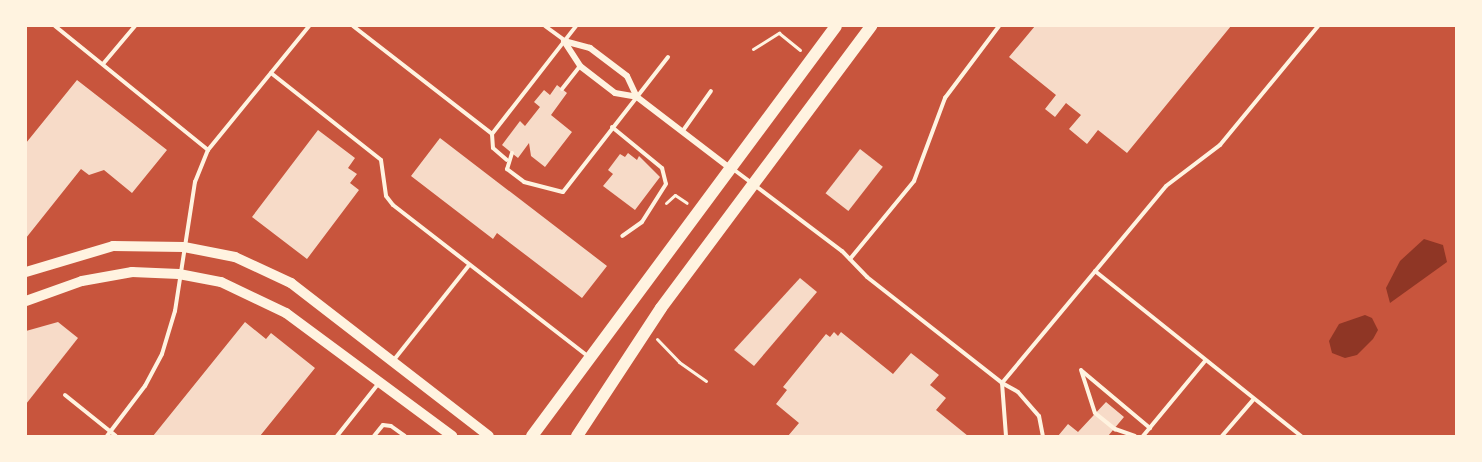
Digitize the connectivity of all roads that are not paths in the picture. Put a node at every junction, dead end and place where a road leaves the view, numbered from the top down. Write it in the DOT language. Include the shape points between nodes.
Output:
graph roads {
  1 [pos="55,26"];
  2 [pos="135,26"];
  3 [pos="309,26"];
  4 [pos="353,26"];
  5 [pos="545,26"];
  6 [pos="576,26"];
  7 [pos="836,26"];
  8 [pos="871,26"];
  9 [pos="999,26"];
  10 [pos="1318,26"];
  11 [pos="564,41"];
  12 [pos="668,57"];
  13 [pos="103,64"];
  14 [pos="580,66"];
  15 [pos="271,73"];
  16 [pos="562,89"];
  17 [pos="711,91"];
  18 [pos="637,97"];
  19 [pos="612,127"];
  20 [pos="682,132"];
  21 [pos="492,134"];
  22 [pos="208,150"];
  23 [pos="512,153"];
  24 [pos="507,160"];
  25 [pos="730,168"];
  26 [pos="753,183"];
  27 [pos="622,236"];
  28 [pos="184,247"];
  29 [pos="850,259"];
  30 [pos="469,265"];
  31 [pos="1095,271"];
  32 [pos="26,272"];
  33 [pos="179,274"];
  34 [pos="26,301"];
  35 [pos="590,357"];
  36 [pos="393,361"];
  37 [pos="1205,361"];
  38 [pos="381,381"];
  39 [pos="1002,383"];
  40 [pos="65,395"];
  41 [pos="1253,400"];
  42 [pos="1150,428"];
  43 [pos="109,434"];
  44 [pos="116,436"];
  45 [pos="337,436"];
  46 [pos="374,436"];
  47 [pos="405,436"];
  48 [pos="452,436"];
  49 [pos="489,436"];
  50 [pos="532,436"];
  51 [pos="577,436"];
  52 [pos="1006,436"];
  53 [pos="1043,436"];
  54 [pos="1135,436"];
  55 [pos="1143,436"];
  56 [pos="1222,436"];
  57 [pos="1301,436"];
  1 -- 13 [label="lane"];
  2 -- 13 [label="lane"];
  3 -- 15 [label="lane"];
  4 -- 21 [label="lane"];
  5 -- 11 [label="lane"];
  6 -- 11 [label="lane"];
  7 -- 25 [label="main road"];
  8 -- 26 [label="main road"];
  9 -- 29 [label="lane" via="945,98 914,182"];
  10 -- 31 [label="lane" via="1230,134 1166,186"];
  11 -- 14 [label="street"];
  11 -- 18 [label="street" via="590,48 627,76"];
  11 -- 21 [label="lane"];
  12 -- 18 [label="lane"];
  13 -- 22 [label="lane"];
  14 -- 16 [label="lane"];
  14 -- 18 [label="street" via="615,93"];
  15 -- 22 [label="lane"];
  15 -- 30 [label="lane" via="381,160 386,196 393,205"];
  17 -- 20 [label="lane"];
  18 -- 19 [label="lane"];
  18 -- 20 [label="street"];
  19 -- 24 [label="lane" via="562,192 524,182 507,169"];
  19 -- 27 [label="lane" via="662,168 666,184 642,222"];
  20 -- 25 [label="street"];
  21 -- 24 [label="lane" via="494,148"];
  22 -- 28 [label="lane" via="195,182"];
  23 -- 24 [label="lane"];
  25 -- 26 [label="lane"];
  25 -- 35 [label="main road"];
  26 -- 29 [label="lane"];
  26 -- 51 [label="main road" via="646,330"];
  28 -- 32 [label="main road" via="113,246"];
  28 -- 33 [label="lane"];
  28 -- 36 [label="main road" via="235,257 274,274"];
  29 -- 39 [label="lane"];
  30 -- 35 [label="lane"];
  30 -- 36 [label="lane"];
  31 -- 37 [label="lane"];
  31 -- 39 [label="lane"];
  33 -- 34 [label="main road" via="132,272 101,276"];
  33 -- 38 [label="main road" via="221,282 266,301"];
  33 -- 43 [label="lane" via="170,329 159,360"];
  35 -- 50 [label="main road"];
  36 -- 49 [label="main road"];
  37 -- 41 [label="lane"];
  37 -- 42 [label="lane"];
  38 -- 45 [label="lane"];
  38 -- 48 [label="main road"];
  39 -- 52 [label="lane"];
  39 -- 53 [label="lane" via="1033,407 1043,424"];
  40 -- 43 [label="lane"];
  41 -- 56 [label="lane"];
  41 -- 57 [label="lane"];
  42 -- 54 [label="lane" via="1081,370 1095,413 1115,429"];
  42 -- 55 [label="lane"];
  43 -- 44 [label="lane"];
  46 -- 47 [label="lane" via="383,425 392,426"];
}
